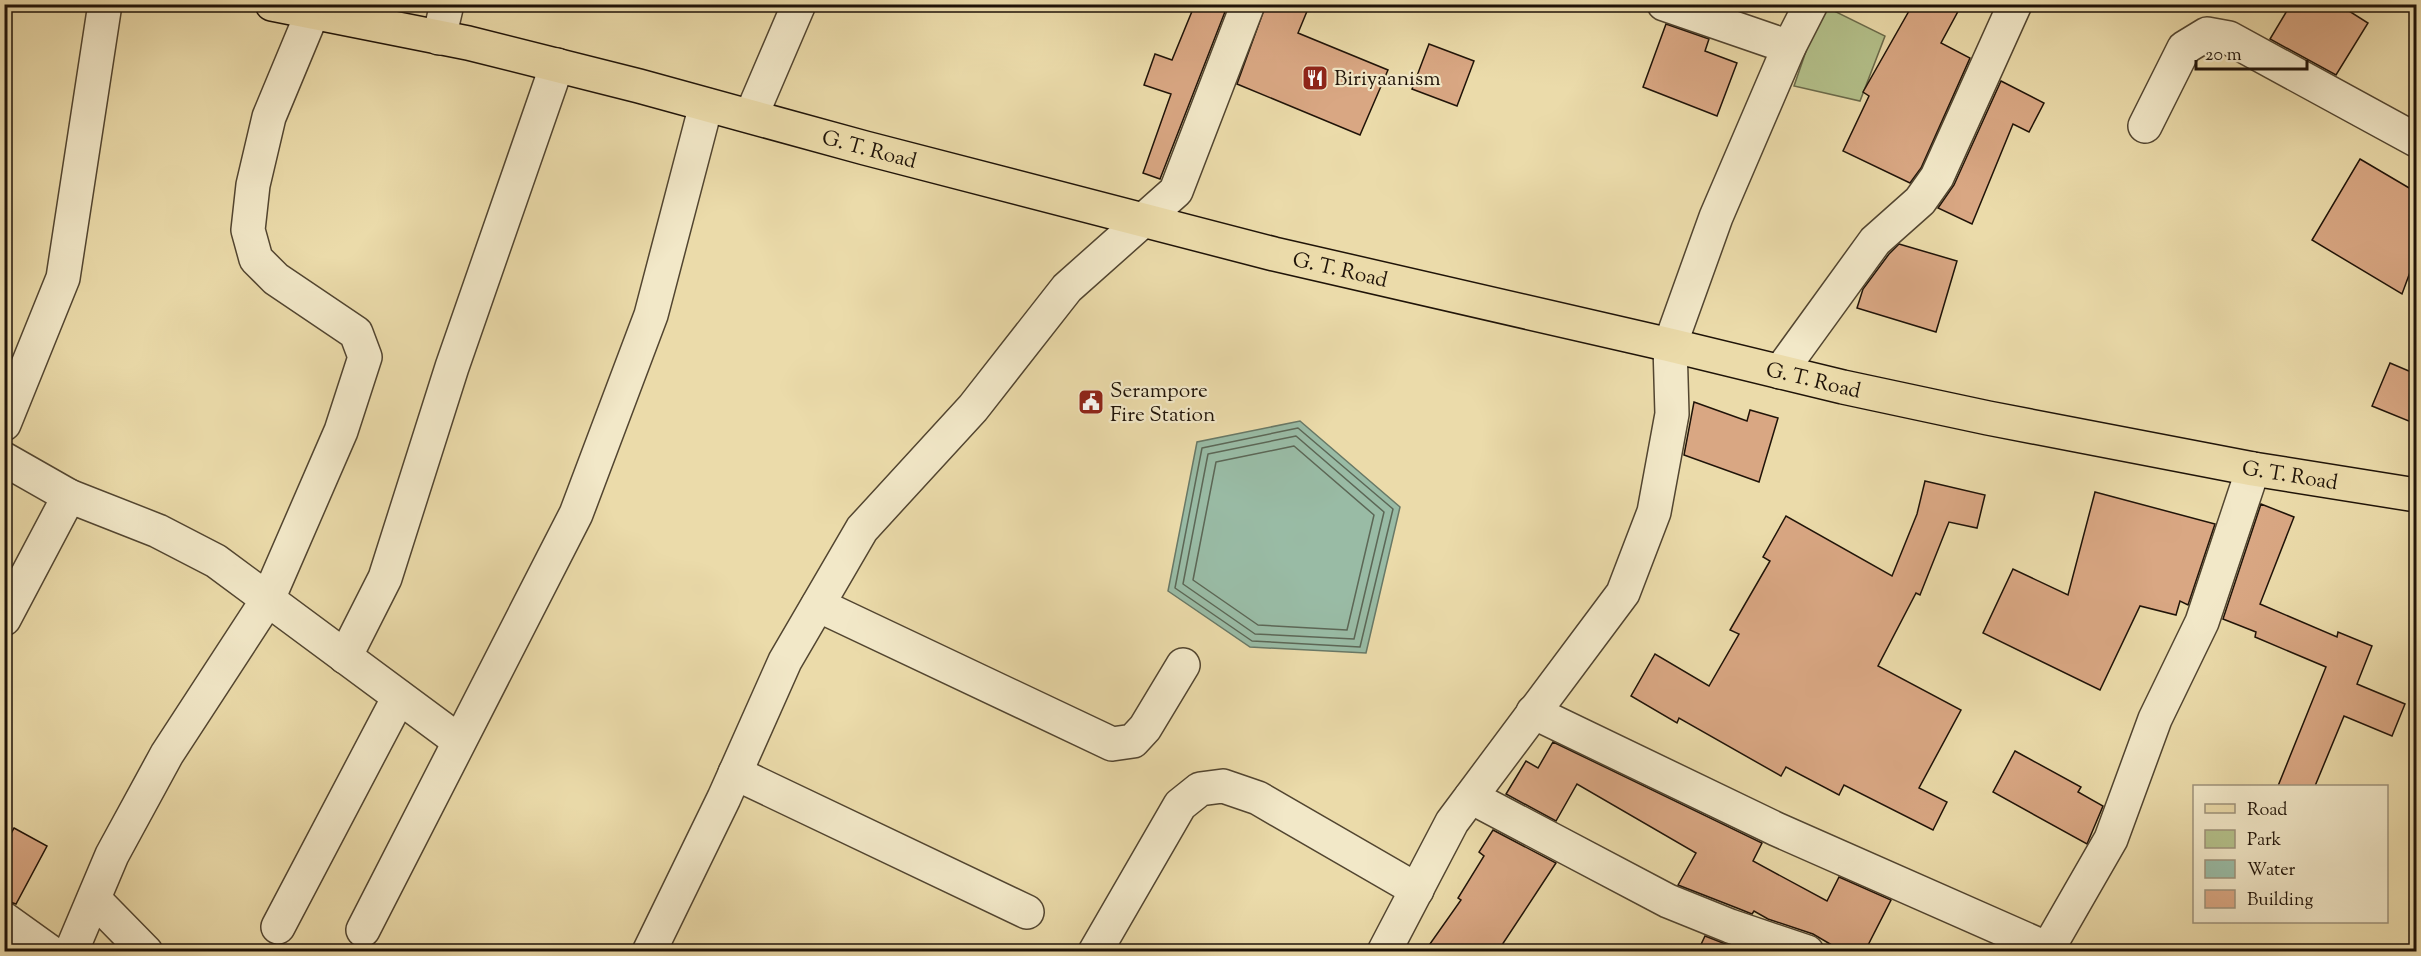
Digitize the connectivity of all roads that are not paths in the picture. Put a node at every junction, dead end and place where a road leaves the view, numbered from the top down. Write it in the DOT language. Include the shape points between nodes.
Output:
graph roads {
  1 [pos="105,4"];
  2 [pos="272,4"];
  3 [pos="447,4"];
  4 [pos="799,4"];
  5 [pos="1248,4"];
  6 [pos="1664,4"];
  7 [pos="1811,4"];
  8 [pos="2015,4"];
  9 [pos="314,8"];
  10 [pos="439,38"];
  11 [pos="1789,47"];
  12 [pos="557,65"];
  13 [pos="706,105"];
  14 [pos="751,116"];
  15 [pos="2145,126"];
  16 [pos="2416,140"];
  17 [pos="1143,221"];
  18 [pos="1670,345"];
  19 [pos="1780,372"];
  20 [pos="4,424"];
  21 [pos="4,459"];
  22 [pos="2253,470"];
  23 [pos="2416,495"];
  24 [pos="69,496"];
  25 [pos="268,599"];
  26 [pos="818,605"];
  27 [pos="4,619"];
  28 [pos="345,657"];
  29 [pos="1183,665"];
  30 [pos="399,697"];
  31 [pos="1533,712"];
  32 [pos="459,741"];
  33 [pos="735,773"];
  34 [pos="1471,797"];
  35 [pos="1417,890"];
  36 [pos="94,899"];
  37 [pos="1027,912"];
  38 [pos="4,919"];
  39 [pos="278,927"];
  40 [pos="363,930"];
  41 [pos="2047,950"];
  42 [pos="50,951"];
  43 [pos="71,951"];
  44 [pos="146,951"];
  45 [pos="649,951"];
  46 [pos="1095,951"];
  47 [pos="1384,951"];
  48 [pos="1806,951"];
  1 -- 20 [label="street" via="63,278"];
  2 -- 9 [label="main road, G. T. Road"];
  3 -- 10 [label="street"];
  4 -- 14 [label="street"];
  5 -- 17 [label="street" via="1176,191"];
  6 -- 11 [label="street"];
  7 -- 11 [label="street"];
  8 -- 19 [label="street" via="1937,177 1920,201 1869,249"];
  9 -- 10 [label="main road, G. T. Road"];
  9 -- 25 [label="street" via="270,117 253,185 248,230 256,259 276,279 356,333 365,357 340,431"];
  10 -- 12 [label="main road, G. T. Road"];
  11 -- 18 [label="street" via="1716,217"];
  12 -- 13 [label="main road, G. T. Road"];
  12 -- 28 [label="street" via="452,367 385,578"];
  13 -- 14 [label="main road, G. T. Road"];
  13 -- 32 [label="street" via="651,315 576,514"];
  14 -- 17 [label="main road, G. T. Road"];
  15 -- 16 [label="street" via="2184,48 2207,34 2229,38"];
  17 -- 18 [label="main road, G. T. Road"];
  17 -- 26 [label="street" via="1067,288 973,408 862,529"];
  18 -- 19 [label="main road, G. T. Road"];
  18 -- 31 [label="street" via="1672,414 1654,512 1623,593"];
  19 -- 22 [label="main road, G. T. Road"];
  21 -- 24 [label="street"];
  22 -- 23 [label="main road, G. T. Road"];
  22 -- 41 [label="street" via="2202,622 2155,719 2111,839"];
  24 -- 25 [label="street" via="158,531 216,561"];
  24 -- 27 [label="street"];
  25 -- 28 [label="street"];
  25 -- 36 [label="street" via="167,754 112,855"];
  26 -- 29 [label="street" via="1112,744 1133,741 1145,728"];
  26 -- 33 [label="street" via="784,662"];
  28 -- 30 [label="street"];
  30 -- 32 [label="street"];
  30 -- 39 [label="street"];
  31 -- 34 [label="street"];
  31 -- 41 [label="street" via="1776,830"];
  32 -- 40 [label="street"];
  33 -- 37 [label="street"];
  33 -- 45 [label="street"];
  34 -- 35 [label="street" via="1452,822"];
  34 -- 48 [label="street" via="1668,901"];
  35 -- 46 [label="street" via="1258,798 1223,786 1200,789 1180,805"];
  35 -- 47 [label="street"];
  36 -- 43 [label="street"];
  36 -- 44 [label="street"];
  38 -- 42 [label="street"];
}
